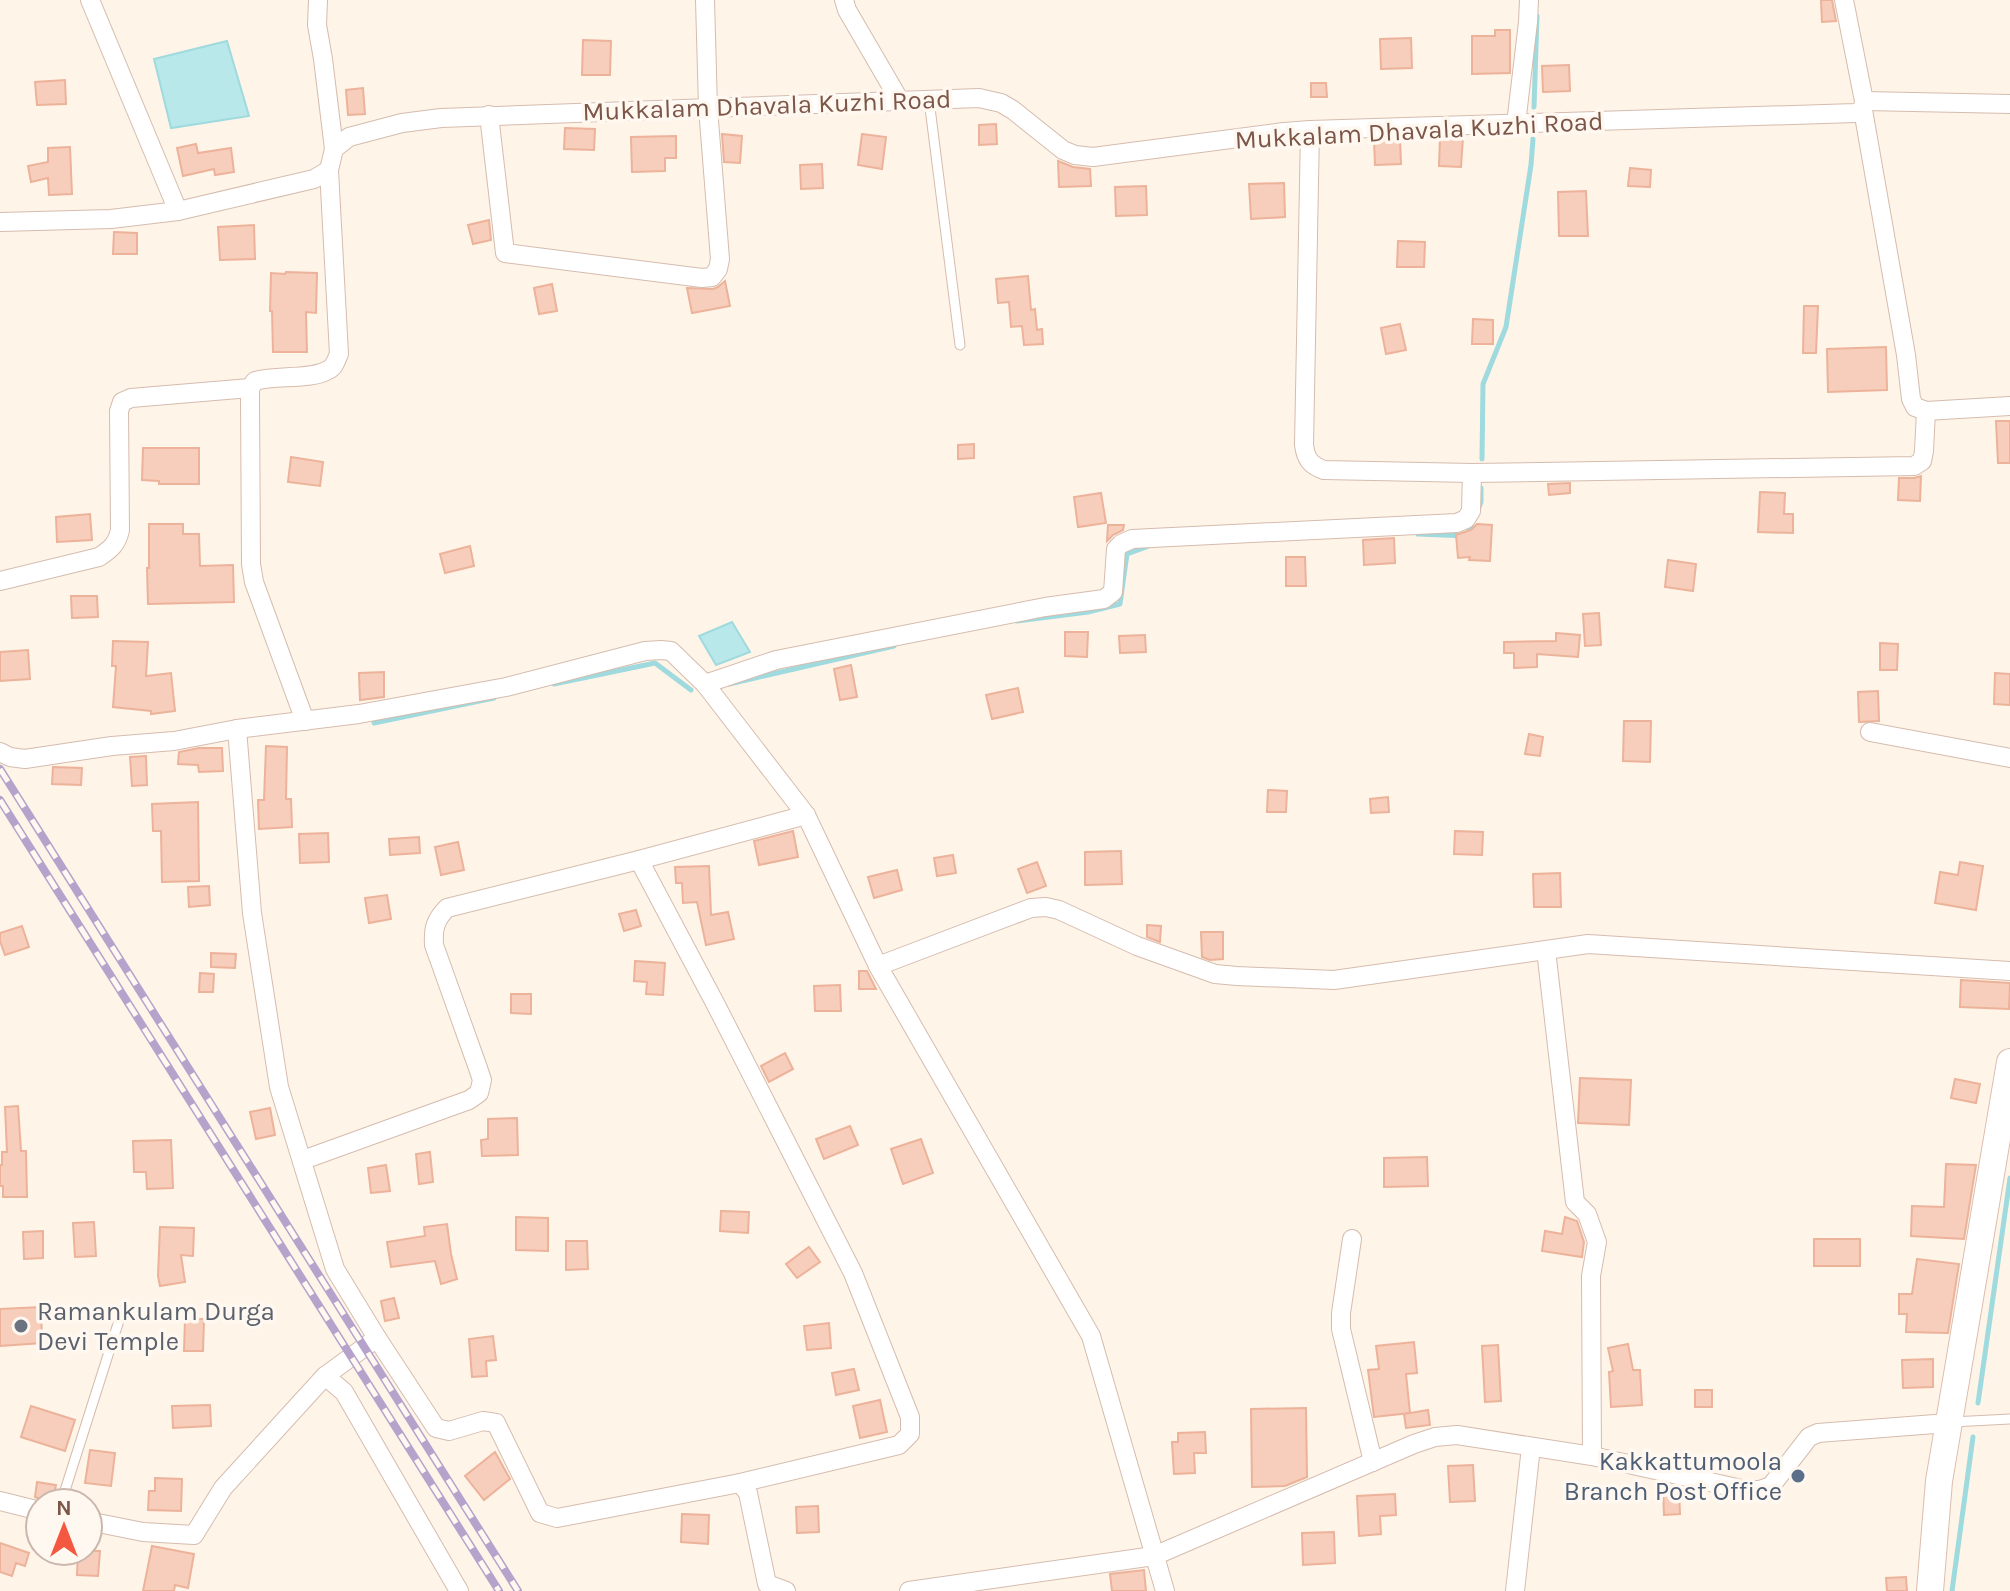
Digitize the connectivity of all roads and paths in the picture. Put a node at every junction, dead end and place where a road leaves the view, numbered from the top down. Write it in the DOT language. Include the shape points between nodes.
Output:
graph roads {
  1 [pos="90,0"];
  2 [pos="318,0"];
  3 [pos="705,0"];
  4 [pos="844,0"];
  5 [pos="1529,0"];
  6 [pos="1844,0"];
  7 [pos="929,100"];
  8 [pos="900,101"];
  9 [pos="2010,104"];
  10 [pos="1864,105"];
  11 [pos="708,108"];
  12 [pos="489,115"];
  13 [pos="1516,124"];
  14 [pos="1310,130"];
  15 [pos="334,149"];
  16 [pos="329,170"];
  17 [pos="178,211"];
  18 [pos="0,222"];
  19 [pos="960,345"];
  20 [pos="250,388"];
  21 [pos="2010,406"];
  22 [pos="1926,411"];
  23 [pos="1472,473"];
  24 [pos="0,581"];
  25 [pos="705,684"];
  26 [pos="305,721"];
  27 [pos="237,729"];
  28 [pos="1870,732"];
  29 [pos="0,752"];
  30 [pos="2010,758"];
  31 [pos="806,815"];
  32 [pos="639,860"];
  33 [pos="1546,950"];
  34 [pos="878,966"];
  35 [pos="2010,971"];
  36 [pos="2010,1062"];
  37 [pos="303,1160"];
  38 [pos="1352,1239"];
  39 [pos="122,1311"];
  40 [pos="377,1338"];
  41 [pos="325,1376"];
  42 [pos="2010,1419"];
  43 [pos="1948,1423"];
  44 [pos="1531,1447"];
  45 [pos="1592,1456"];
  46 [pos="1373,1462"];
  47 [pos="740,1483"];
  48 [pos="66,1487"];
  49 [pos="0,1501"];
  50 [pos="24,1507"];
  51 [pos="104,1524"];
  52 [pos="1154,1556"];
  53 [pos="459,1591"];
  54 [pos="786,1591"];
  55 [pos="909,1591"];
  56 [pos="1165,1591"];
  57 [pos="1515,1591"];
  58 [pos="1930,1591"];
  1 -- 17 [label="street"];
  2 -- 15 [label="street"];
  3 -- 11 [label="street"];
  4 -- 8 [label="street"];
  5 -- 13 [label="street"];
  6 -- 10 [label="street"];
  7 -- 8 [label="street, Mukkalam Dhavala Kuzhi Road"];
  7 -- 14 [label="street, Mukkalam Dhavala Kuzhi Road" via="979,98 1001,103 1063,150 1093,157"];
  7 -- 19 [label="lane"];
  8 -- 11 [label="street, Mukkalam Dhavala Kuzhi Road"];
  9 -- 10 [label="street, Mukkalam Dhavala Kuzhi Road"];
  10 -- 13 [label="street, Mukkalam Dhavala Kuzhi Road" via="1855,113"];
  10 -- 22 [label="street" via="1911,399"];
  11 -- 12 [label="street, Mukkalam Dhavala Kuzhi Road"];
  11 -- 12 [label="street" via="720,259 712,277 702,278 505,253"];
  12 -- 15 [label="street, Mukkalam Dhavala Kuzhi Road" via="402,123 349,137"];
  13 -- 14 [label="street, Mukkalam Dhavala Kuzhi Road"];
  14 -- 23 [label="street" via="1305,456 1324,470"];
  15 -- 16 [label="street"];
  16 -- 17 [label="street" via="314,179"];
  16 -- 20 [label="street" via="339,354 327,371 266,377"];
  17 -- 18 [label="street"];
  20 -- 24 [label="street" via="122,402 118,541 99,557"];
  20 -- 26 [label="street" via="251,564"];
  21 -- 22 [label="street"];
  22 -- 23 [label="street" via="1922,461 1914,466"];
  23 -- 25 [label="street" via="1471,511 1457,523 1132,539 1116,549 1113,592 1104,599 776,660"];
  25 -- 26 [label="street" via="671,651 653,650 506,687"];
  25 -- 31 [label="street"];
  26 -- 27 [label="street"];
  27 -- 29 [label="street" via="25,759"];
  27 -- 37 [label="street" via="252,913 279,1087"];
  28 -- 30 [label="street"];
  31 -- 32 [label="street"];
  31 -- 34 [label="street"];
  32 -- 37 [label="street" via="447,908 433,931 434,945 482,1080 479,1093"];
  32 -- 47 [label="street" via="853,1273 910,1417 910,1434 899,1445"];
  33 -- 34 [label="street" via="1334,980 1215,974 1046,907 1031,908"];
  33 -- 35 [label="street" via="1607,944"];
  33 -- 45 [label="street" via="1575,1202 1587,1214 1597,1242 1591,1276"];
  34 -- 52 [label="street" via="1091,1336"];
  36 -- 43 [label="main road"];
  37 -- 40 [label="street" via="335,1269"];
  38 -- 46 [label="street" via="1341,1329"];
  39 -- 48 [label="lane"];
  40 -- 41 [label="street"];
  40 -- 47 [label="street" via="436,1428 449,1431 483,1421 496,1423 540,1513 557,1518"];
  41 -- 51 [label="street" via="223,1488 194,1535"];
  41 -- 53 [label="street" via="344,1392"];
  42 -- 43 [label="lane"];
  43 -- 45 [label="street" via="1818,1433 1809,1437 1771,1486 1760,1490"];
  43 -- 58 [label="main road"];
  44 -- 45 [label="street"];
  44 -- 46 [label="street" via="1457,1435 1435,1437"];
  44 -- 57 [label="street"];
  46 -- 52 [label="street"];
  47 -- 54 [label="street" via="748,1493 767,1584"];
  49 -- 50 [label="street"];
  52 -- 55 [label="street"];
  52 -- 56 [label="street"];
}
